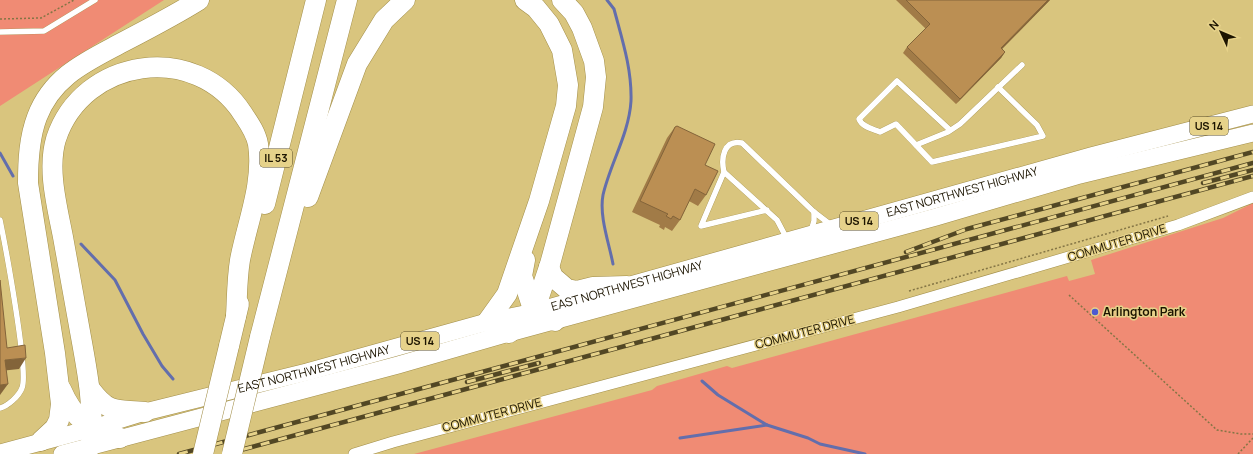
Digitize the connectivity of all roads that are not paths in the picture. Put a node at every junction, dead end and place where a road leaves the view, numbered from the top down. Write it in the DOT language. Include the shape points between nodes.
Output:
graph roads {
  1 [pos="95,0"];
  2 [pos="199,0"];
  3 [pos="316,0"];
  4 [pos="347,0"];
  5 [pos="405,0"];
  6 [pos="525,0"];
  7 [pos="562,0"];
  8 [pos="0,32"];
  9 [pos="1022,65"];
  10 [pos="998,87"];
  11 [pos="1253,114"];
  12 [pos="950,130"];
  13 [pos="1253,133"];
  14 [pos="916,145"];
  15 [pos="724,172"];
  16 [pos="1253,197"];
  17 [pos="767,210"];
  18 [pos="814,212"];
  19 [pos="0,220"];
  20 [pos="532,223"];
  21 [pos="834,228"];
  22 [pos="809,235"];
  23 [pos="2,241"];
  24 [pos="788,241"];
  25 [pos="785,258"];
  26 [pos="549,267"];
  27 [pos="627,286"];
  28 [pos="270,302"];
  29 [pos="534,312"];
  30 [pos="236,316"];
  31 [pos="555,320"];
  32 [pos="487,322"];
  33 [pos="509,333"];
  34 [pos="59,384"];
  35 [pos="91,390"];
  36 [pos="0,408"];
  37 [pos="145,412"];
  38 [pos="92,437"];
  39 [pos="120,438"];
  40 [pos="41,441"];
  41 [pos="0,453"];
  42 [pos="62,454"];
  43 [pos="203,454"];
  44 [pos="232,454"];
  45 [pos="354,454"];
  1 -- 8 [label="lane" via="44,31"];
  2 -- 34 [label="highway" via="78,66 63,78 49,95 37,117 28,158 28,184"];
  3 -- 30 [label="highway, IL 53"];
  4 -- 28 [label="highway, IL 53"];
  5 -- 28 [label="highway" via="384,20 357,64"];
  6 -- 20 [label="highway" via="536,8 556,36 562,50 568,85 566,106"];
  7 -- 26 [label="highway" via="574,13 582,28 594,61 596,77 593,107"];
  9 -- 10 [label="lane"];
  10 -- 12 [label="lane" via="960,124"];
  10 -- 14 [label="lane" via="1037,125 1043,136 932,162"];
  11 -- 21 [label="main road, EAST NORTHWEST HIGHWAY / US 14" via="1091,156"];
  12 -- 14 [label="lane"];
  12 -- 14 [label="lane" via="897,81 859,119 860,123 880,132 896,124"];
  13 -- 25 [label="main road, EAST NORTHWEST HIGHWAY / US 14" via="1076,176 936,218"];
  15 -- 17 [label="lane"];
  15 -- 17 [label="lane" via="701,226"];
  15 -- 18 [label="lane" via="721,160 724,151 731,144 742,143"];
  16 -- 45 [label="street, COMMUTER DRIVE" via="1178,225 898,307"];
  17 -- 24 [label="lane" via="777,220"];
  18 -- 21 [label="lane"];
  18 -- 22 [label="lane" via="813,228"];
  19 -- 23 [label="lane"];
  20 -- 29 [label="highway" via="522,276"];
  20 -- 32 [label="highway" via="507,294"];
  21 -- 22 [label="main road, EAST NORTHWEST HIGHWAY / US 14"];
  22 -- 24 [label="main road, EAST NORTHWEST HIGHWAY / US 14"];
  23 -- 36 [label="lane" via="24,363 22,388 7,406"];
  24 -- 25 [label="main road"];
  24 -- 27 [label="main road, EAST NORTHWEST HIGHWAY / US 14"];
  25 -- 31 [label="main road, EAST NORTHWEST HIGHWAY / US 14"];
  26 -- 27 [label="highway" via="553,277 567,289 577,291 593,287"];
  26 -- 29 [label="highway"];
  27 -- 29 [label="main road, EAST NORTHWEST HIGHWAY / US 14"];
  28 -- 44 [label="highway, IL 53, bridge"];
  29 -- 31 [label="highway" via="541,317"];
  29 -- 32 [label="main road, EAST NORTHWEST HIGHWAY / US 14"];
  29 -- 33 [label="highway"];
  30 -- 35 [label="highway" via="240,262 257,185 258,144 252,129 229,95 196,74 160,67 112,75 90,89 63,123 53,154 58,212"];
  30 -- 43 [label="highway, IL 53, bridge"];
  31 -- 33 [label="main road, EAST NORTHWEST HIGHWAY / US 14"];
  32 -- 37 [label="main road, EAST NORTHWEST HIGHWAY / US 14" via="315,370"];
  33 -- 39 [label="main road, EAST NORTHWEST HIGHWAY / US 14"];
  34 -- 38 [label="highway" via="72,411"];
  34 -- 40 [label="highway" via="59,420 55,428"];
  35 -- 37 [label="highway" via="102,405 116,410"];
  35 -- 38 [label="highway"];
  37 -- 38 [label="main road, EAST NORTHWEST HIGHWAY / US 14"];
  38 -- 39 [label="highway"];
  38 -- 40 [label="main road, EAST NORTHWEST HIGHWAY / US 14"];
  38 -- 42 [label="main road, EAST NORTHWEST HIGHWAY / US 14"];
  40 -- 41 [label="main road, EAST NORTHWEST HIGHWAY / US 14"];
}
